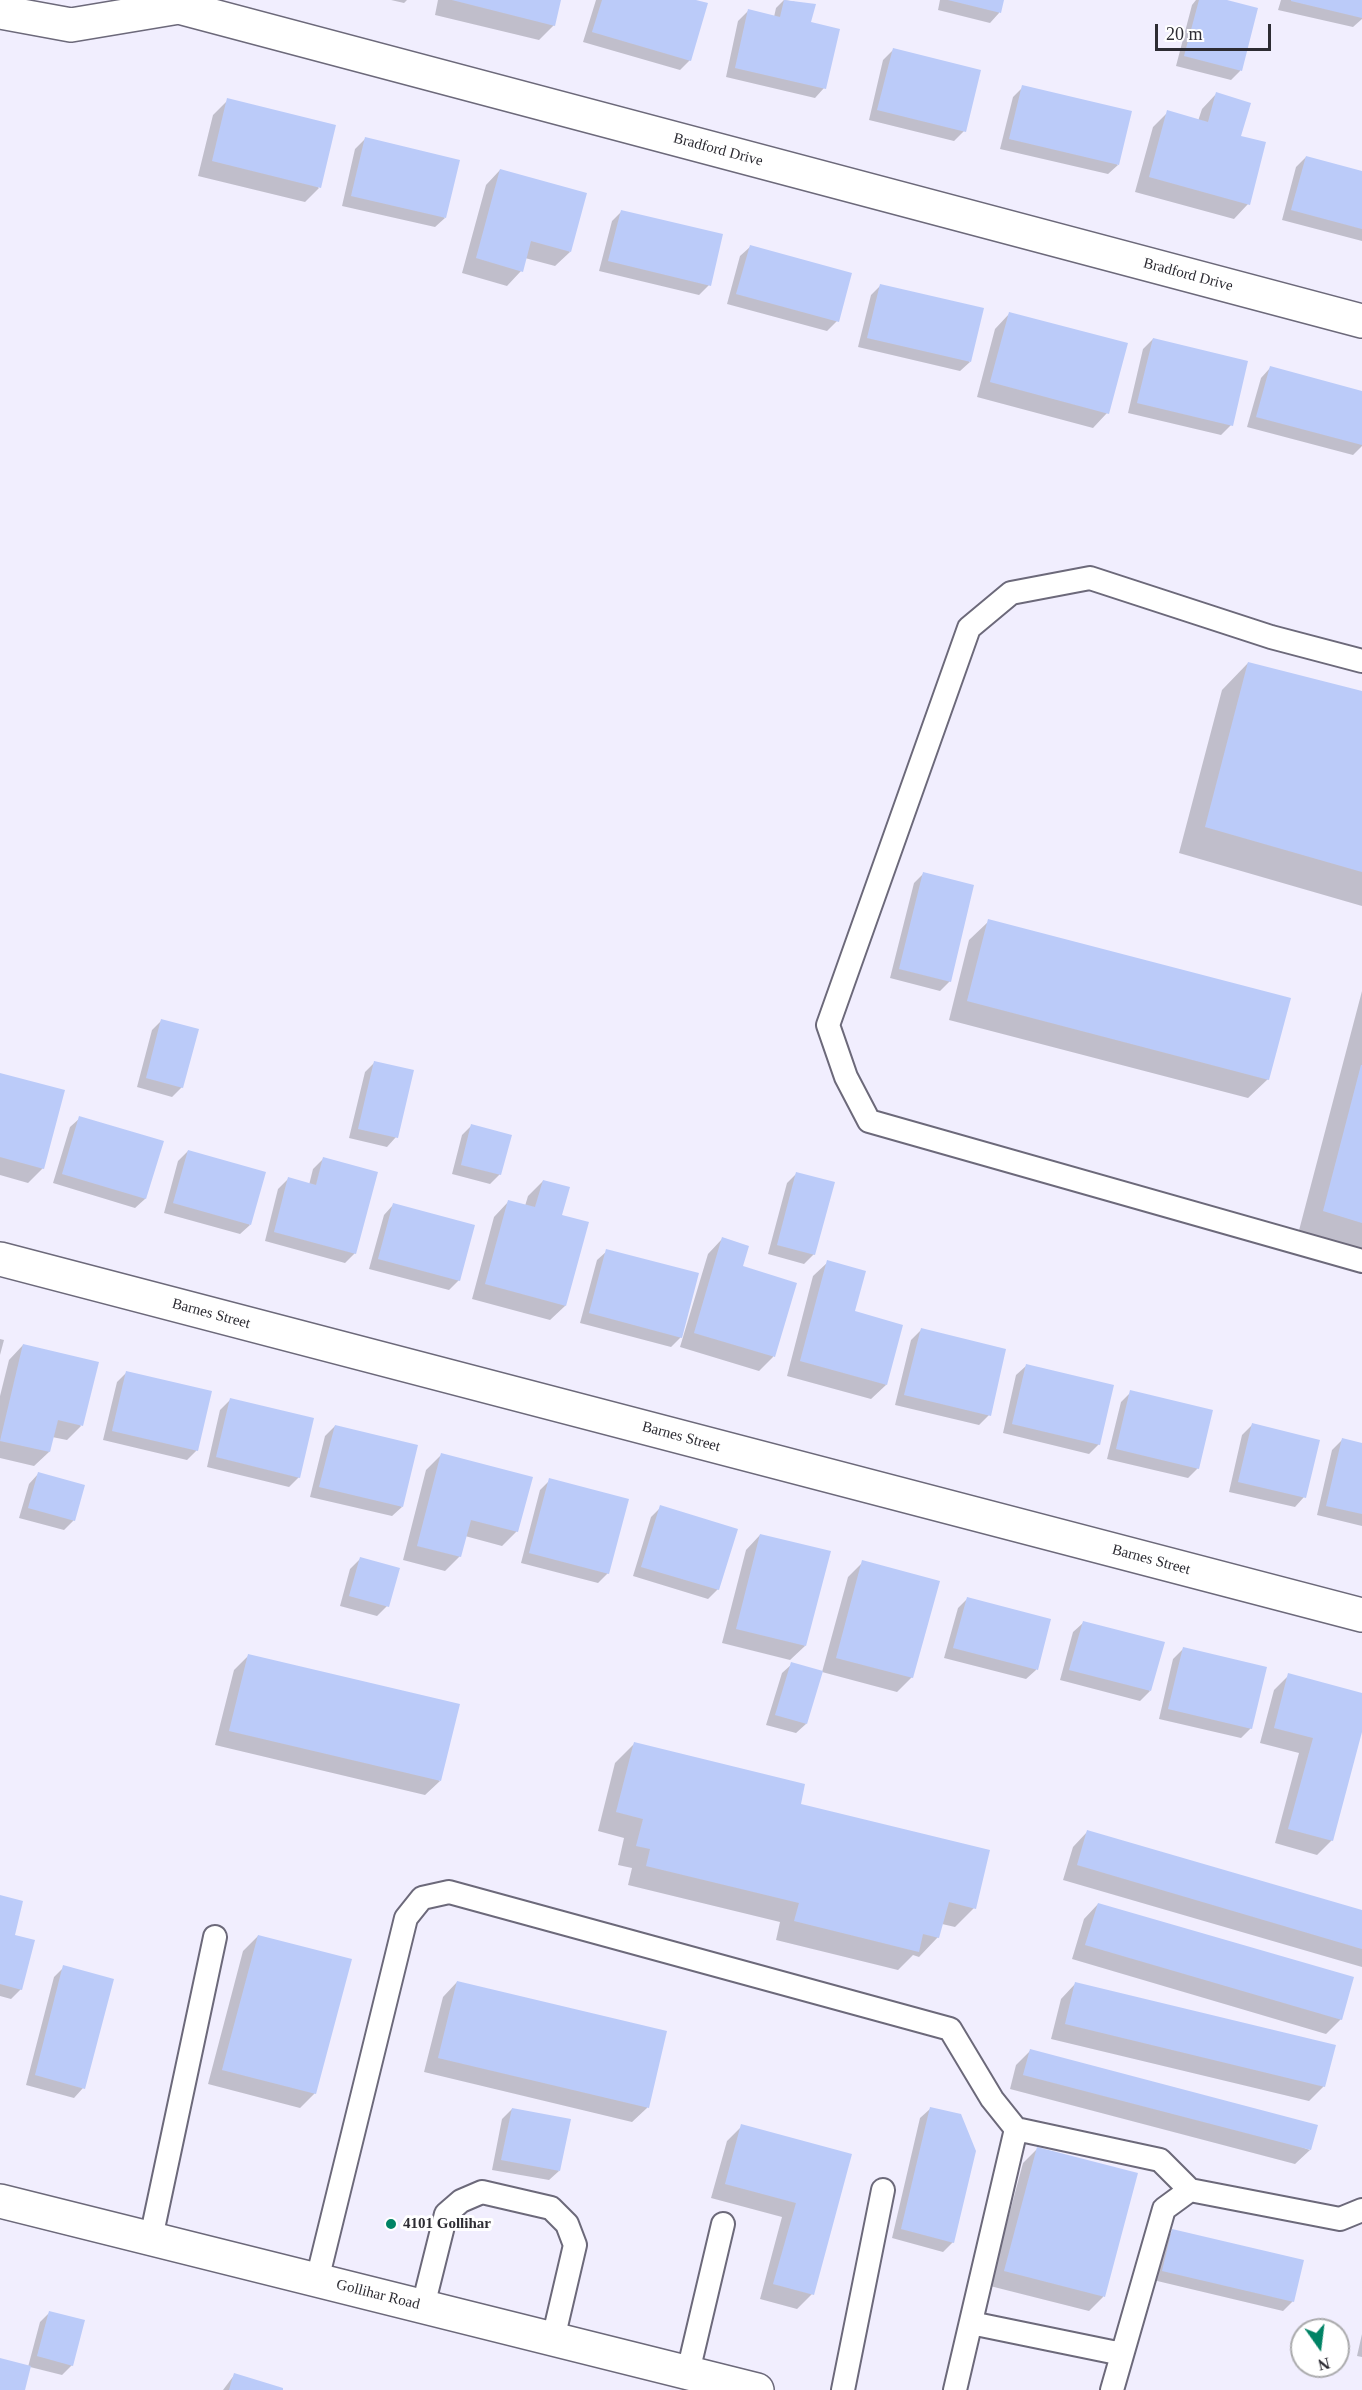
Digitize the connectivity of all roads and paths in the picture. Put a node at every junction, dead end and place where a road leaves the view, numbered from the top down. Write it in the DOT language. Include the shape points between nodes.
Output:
graph roads {
  1 [pos="0,12"];
  2 [pos="75,12"];
  3 [pos="1362,321"];
  4 [pos="1362,661"];
  5 [pos="0,1259"];
  6 [pos="1362,1261"];
  7 [pos="1362,1615"];
  8 [pos="215,1938"];
  9 [pos="1016,2129"];
  10 [pos="883,2190"];
  11 [pos="1190,2190"];
  12 [pos="0,2201"];
  13 [pos="1362,2210"];
  14 [pos="723,2224"];
  15 [pos="151,2238"];
  16 [pos="317,2280"];
  17 [pos="423,2306"];
  18 [pos="971,2323"];
  19 [pos="553,2339"];
  20 [pos="1122,2354"];
  21 [pos="688,2372"];
  22 [pos="757,2390"];
  23 [pos="843,2390"];
  24 [pos="955,2390"];
  25 [pos="1112,2390"];
  1 -- 2 [label="street, Bradford Drive"];
  2 -- 3 [label="street, Bradford Drive" via="179,7"];
  4 -- 6 [label="lane" via="1271,637 1090,578 1011,593 969,628 828,1025 846,1077 869,1121"];
  5 -- 7 [label="street, Barnes Street"];
  8 -- 15 [label="lane"];
  9 -- 11 [label="lane" via="1160,2160"];
  9 -- 16 [label="lane" via="992,2099 950,2029 448,1892 422,1898 406,1918"];
  9 -- 18 [label="lane"];
  10 -- 23 [label="lane"];
  11 -- 13 [label="lane" via="1340,2219"];
  11 -- 20 [label="lane" via="1164,2209"];
  12 -- 15 [label="street, Gollihar Road"];
  14 -- 21 [label="lane"];
  15 -- 16 [label="street, Gollihar Road"];
  16 -- 17 [label="street, Gollihar Road"];
  17 -- 19 [label="street, Gollihar Road"];
  17 -- 19 [label="lane" via="446,2214 461,2201 482,2192 551,2208 567,2224 574,2245"];
  18 -- 20 [label="lane"];
  18 -- 24 [label="lane"];
  19 -- 21 [label="street, Gollihar Road"];
  20 -- 25 [label="lane"];
  21 -- 22 [label="street, Gollihar Road"];
}
